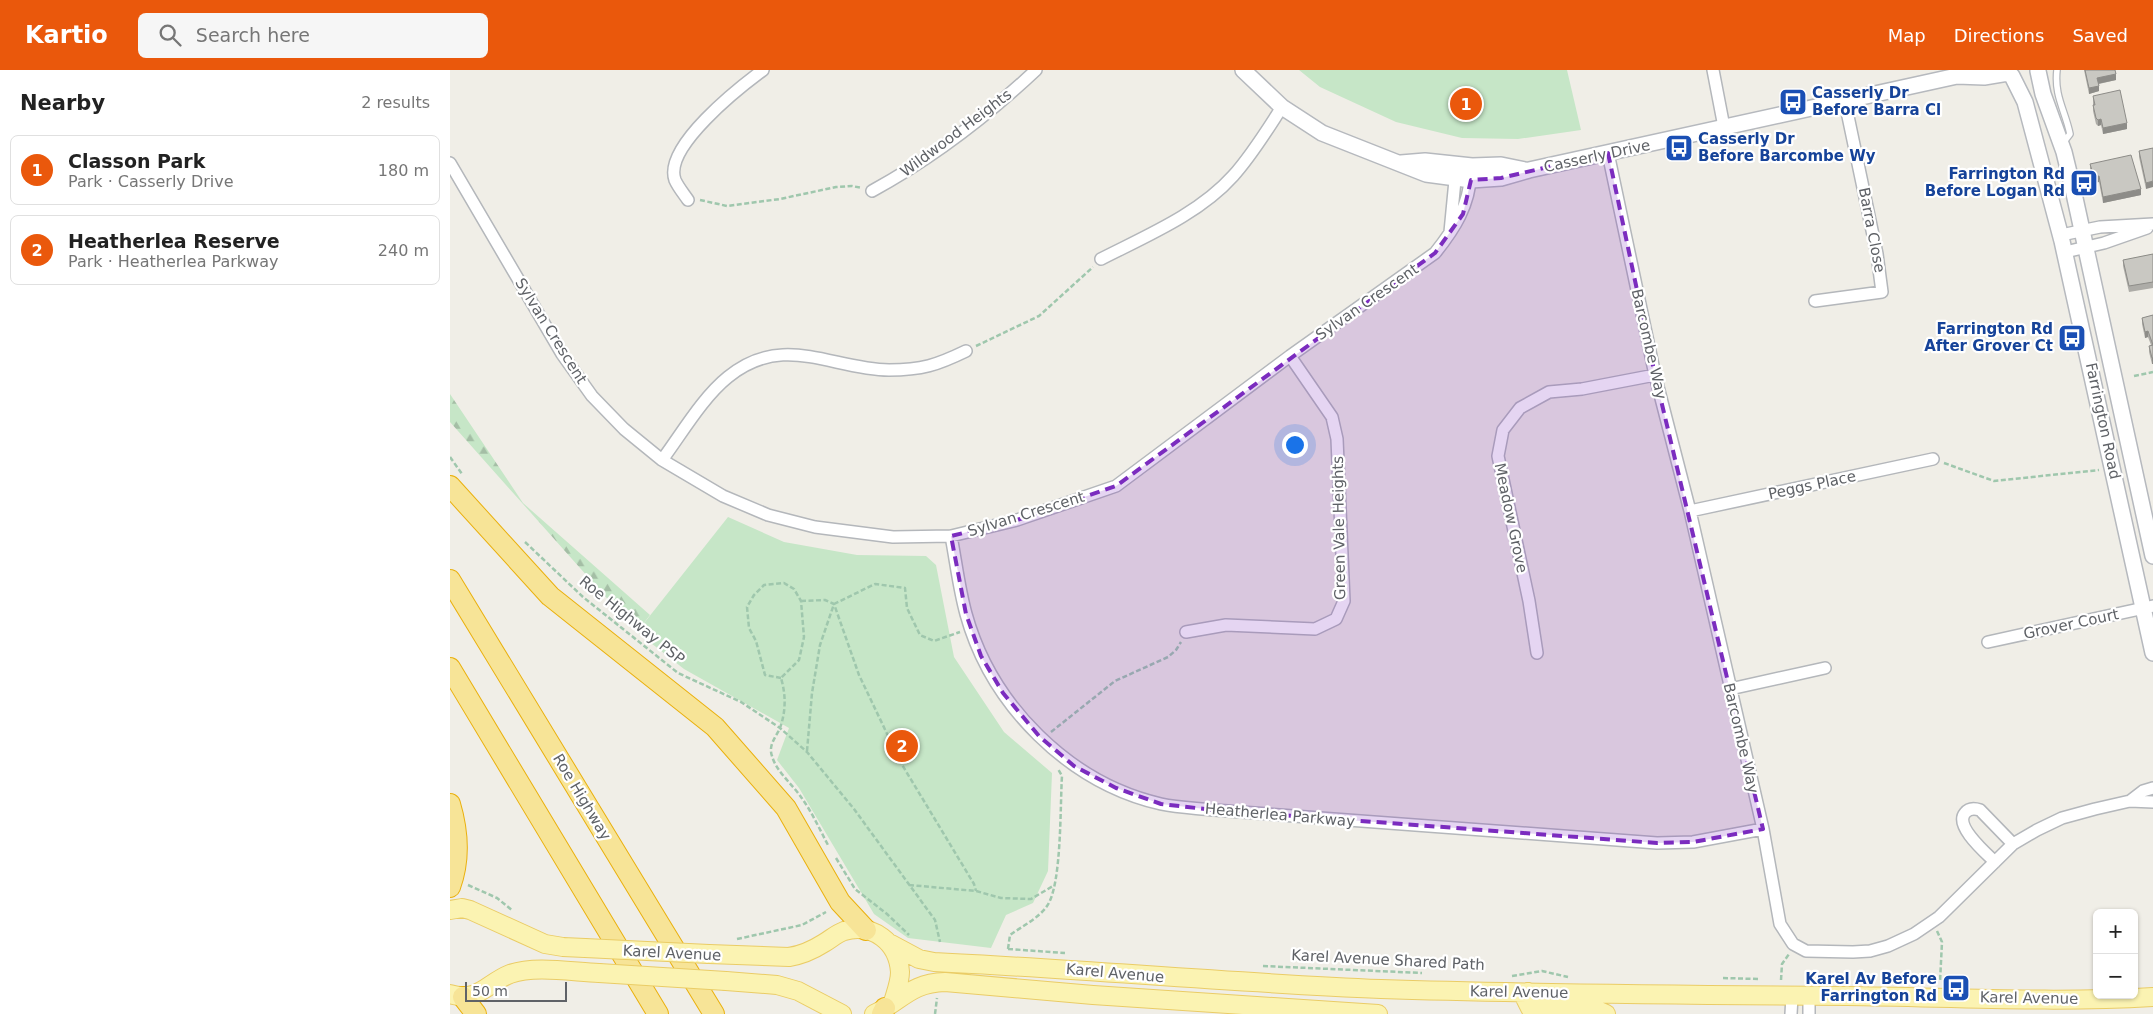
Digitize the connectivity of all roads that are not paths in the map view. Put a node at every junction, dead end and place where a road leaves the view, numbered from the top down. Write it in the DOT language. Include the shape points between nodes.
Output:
graph roads {
  1 [pos="763,70"];
  2 [pos="1036,70"];
  3 [pos="1242,70"];
  4 [pos="1713,70"];
  5 [pos="2038,70"];
  6 [pos="2056,70"];
  7 [pos="1963,73"];
  8 [pos="2008,73"];
  9 [pos="1845,102"];
  10 [pos="1282,107"];
  11 [pos="1724,127"];
  12 [pos="2062,146"];
  13 [pos="1608,153"];
  14 [pos="450,163"];
  15 [pos="1464,172"];
  16 [pos="872,191"];
  17 [pos="688,200"];
  18 [pos="2153,225"];
  19 [pos="2082,230"];
  20 [pos="2061,234"];
  21 [pos="1449,236"];
  22 [pos="2086,247"];
  23 [pos="2065,252"];
  24 [pos="1101,259"];
  25 [pos="1815,301"];
  26 [pos="966,351"];
  27 [pos="1290,356"];
  28 [pos="1655,375"];
  29 [pos="1934,459"];
  30 [pos="662,460"];
  31 [pos="458,482"];
  32 [pos="1690,511"];
  33 [pos="951,536"];
  34 [pos="2153,556"];
  35 [pos="450,580"];
  36 [pos="2148,607"];
  37 [pos="1186,632"];
  38 [pos="1988,642"];
  39 [pos="1537,653"];
  40 [pos="2153,653"];
  41 [pos="450,668"];
  42 [pos="1825,668"];
  43 [pos="1730,690"];
  44 [pos="2153,788"];
  45 [pos="2130,801"];
  46 [pos="2153,802"];
  47 [pos="450,804"];
  48 [pos="1763,829"];
  49 [pos="2012,844"];
  50 [pos="1995,862"];
  51 [pos="451,884"];
  52 [pos="450,910"];
  53 [pos="866,930"];
  54 [pos="891,944"];
  55 [pos="2153,985"];
  56 [pos="2138,987"];
  57 [pos="1528,992"];
  58 [pos="2093,994"];
  59 [pos="2138,995"];
  60 [pos="456,996"];
  61 [pos="1800,996"];
  62 [pos="2153,997"];
  63 [pos="883,1010"];
  64 [pos="476,1014"];
  65 [pos="658,1014"];
  66 [pos="714,1014"];
  67 [pos="842,1014"];
  68 [pos="1378,1014"];
  69 [pos="1606,1014"];
  70 [pos="1792,1014"];
  71 [pos="1809,1014"];
  1 -- 17 [label="street" via="737,89 686,142 675,161 675,180"];
  2 -- 16 [label="street, Wildwood Heights" via="1010,94 909,171"];
  3 -- 10 [label="main road, Casserly Drive"];
  4 -- 11 [label="street"];
  5 -- 8 [label="main road, Casserly Drive" via="2026,78"];
  5 -- 12 [label="main road, Farrington Road" via="2042,94"];
  6 -- 12 [label="lane" via="2057,96 2070,134"];
  7 -- 8 [label="main road, Casserly Drive" via="1984,76"];
  7 -- 9 [label="main road, Casserly Drive"];
  8 -- 20 [label="main road, Farrington Road" via="2025,102"];
  9 -- 11 [label="main road, Casserly Drive"];
  9 -- 25 [label="street, Barra Close" via="1878,254 1882,292"];
  10 -- 15 [label="main road, Casserly Drive" via="1322,133 1397,163 1425,161"];
  10 -- 24 [label="street" via="1247,160 1220,188 1187,213"];
  11 -- 13 [label="main road, Casserly Drive"];
  12 -- 19 [label="main road, Farrington Road"];
  13 -- 15 [label="main road, Casserly Drive" via="1529,170 1501,165"];
  13 -- 28 [label="street, Barcombe Way"];
  14 -- 30 [label="street, Sylvan Crescent" via="562,354 592,396"];
  15 -- 21 [label="street"];
  15 -- 21 [label="street, Sylvan Crescent" via="1462,214"];
  18 -- 19 [label="street"];
  18 -- 22 [label="street"];
  19 -- 20 [label="street"];
  19 -- 22 [label="main road, Farrington Road"];
  20 -- 23 [label="main road, Farrington Road"];
  21 -- 27 [label="street, Sylvan Crescent" via="1435,253"];
  22 -- 23 [label="street"];
  22 -- 34 [label="main road, Farrington Road"];
  23 -- 36 [label="main road, Farrington Road"];
  26 -- 30 [label="street" via="939,364 888,370 807,355 767,357 745,366 714,390"];
  27 -- 33 [label="street, Sylvan Crescent" via="1116,486 1017,520"];
  27 -- 37 [label="street, Green Vale Heights" via="1332,416 1337,439 1344,601 1336,619 1315,629 1226,624"];
  28 -- 32 [label="street, Barcombe Way"];
  28 -- 39 [label="street, Meadow Grove" via="1549,392 1520,408 1504,430 1498,456"];
  29 -- 32 [label="street, Peggs Place"];
  30 -- 33 [label="street, Sylvan Crescent" via="723,496 768,515 815,527 893,537"];
  31 -- 53 [label="highway" via="550,596 714,727 786,808 840,902"];
  32 -- 43 [label="street, Barcombe Way"];
  33 -- 48 [label="street, Heatherlea Parkway" via="966,614 981,656 1003,693 1042,739 1074,766 1116,788 1161,804 1188,807 1657,843 1693,842"];
  35 -- 66 [label="highway, Roe Highway"];
  36 -- 38 [label="street, Grover Court"];
  36 -- 40 [label="main road, Farrington Road"];
  41 -- 65 [label="highway"];
  42 -- 43 [label="street"];
  43 -- 48 [label="street, Barcombe Way"];
  44 -- 45 [label="street"];
  45 -- 46 [label="street"];
  45 -- 49 [label="street" via="2062,818"];
  47 -- 51 [label="highway" via="457,851"];
  48 -- 50 [label="street, Barcombe Way" via="1780,924 1793,944 1806,950 1870,951 1914,934"];
  49 -- 50 [label="street"];
  49 -- 50 [label="street" via="1980,810 1972,809 1965,813 1962,820 1964,828"];
  52 -- 53 [label="main road, Karel Avenue, bridge" via="470,910 545,944 563,947 789,957 801,955 845,931"];
  53 -- 54 [label="main road, Karel Avenue" via="879,934"];
  54 -- 57 [label="main road, Karel Avenue" via="919,959 934,962 1280,984"];
  54 -- 63 [label="main road, Karel Avenue" via="900,972"];
  55 -- 56 [label="main road"];
  57 -- 61 [label="main road, Karel Avenue"];
  57 -- 69 [label="main road" via="1525,998 1530,1008 1597,1010"];
  58 -- 61 [label="main road, Karel Avenue"];
  59 -- 62 [label="main road, Karel Avenue"];
  60 -- 64 [label="highway"];
  60 -- 67 [label="main road, Karel Avenue, bridge" via="481,992 504,976 536,970 777,985 798,991"];
  61 -- 70 [label="street"];
  61 -- 71 [label="street"];
  63 -- 68 [label="main road, Karel Avenue" via="912,988 945,982 1112,997"];
}
